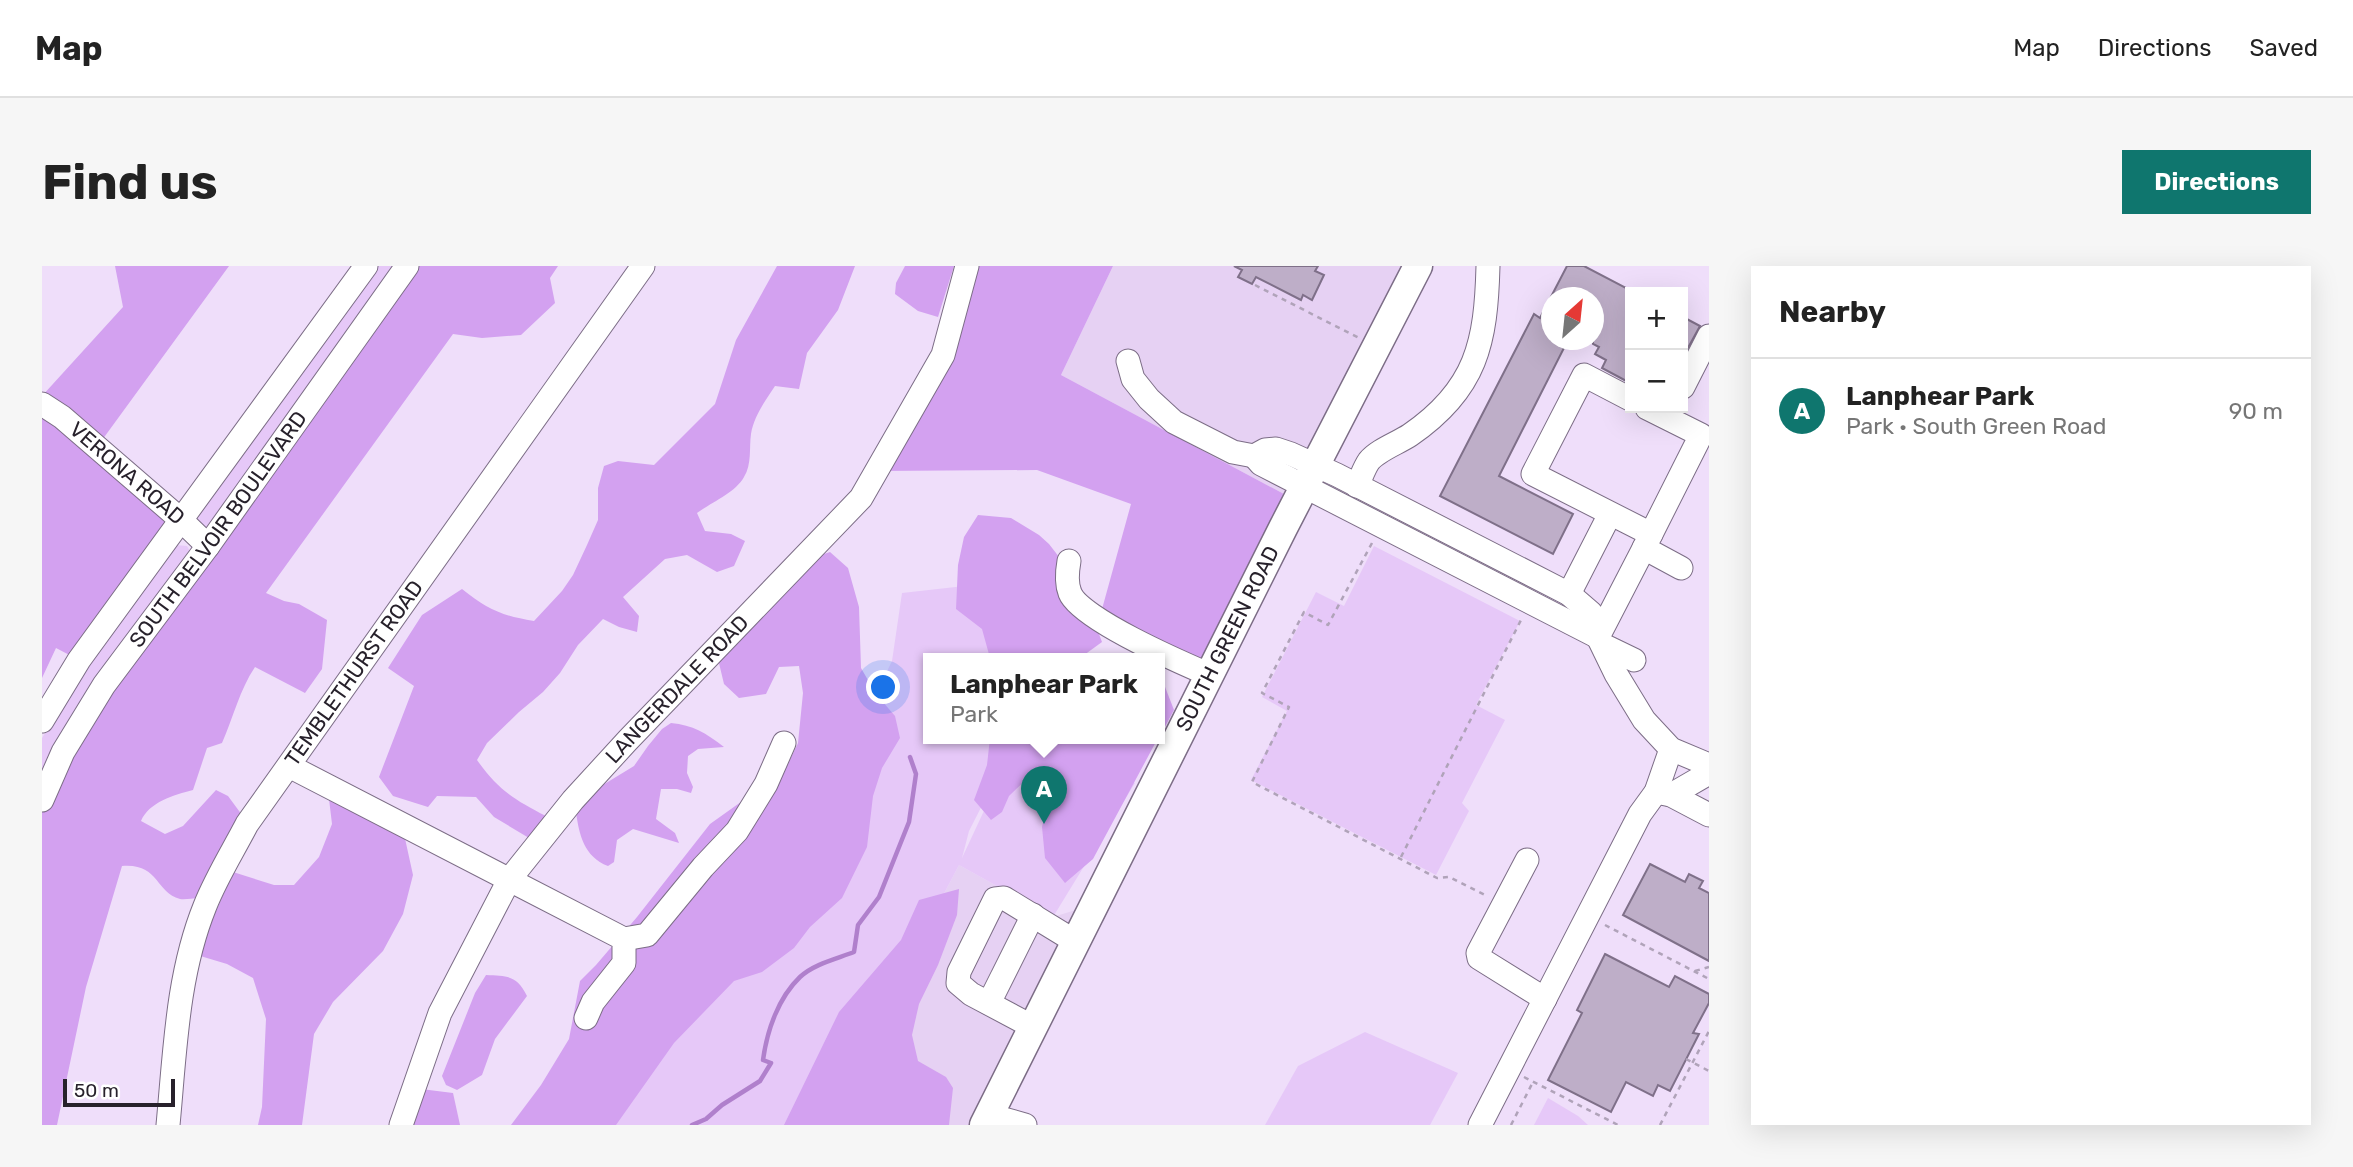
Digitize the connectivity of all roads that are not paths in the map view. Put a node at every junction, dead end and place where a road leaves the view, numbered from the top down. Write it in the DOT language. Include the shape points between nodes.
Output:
graph roads {
  1 [pos="366,266"];
  2 [pos="407,266"];
  3 [pos="643,266"];
  4 [pos="967,266"];
  5 [pos="1418,266"];
  6 [pos="1488,266"];
  7 [pos="1709,336"];
  8 [pos="1128,361"];
  9 [pos="1688,377"];
  10 [pos="1625,396"];
  11 [pos="42,404"];
  12 [pos="1665,413"];
  13 [pos="1310,475"];
  14 [pos="1357,486"];
  15 [pos="1610,514"];
  16 [pos="180,519"];
  17 [pos="1647,541"];
  18 [pos="208,546"];
  19 [pos="1069,561"];
  20 [pos="1681,568"];
  21 [pos="1569,594"];
  22 [pos="1600,641"];
  23 [pos="1634,660"];
  24 [pos="1210,675"];
  25 [pos="42,721"];
  26 [pos="785,743"];
  27 [pos="1671,750"];
  28 [pos="1709,765"];
  29 [pos="289,766"];
  30 [pos="1709,773"];
  31 [pos="1663,794"];
  32 [pos="42,800"];
  33 [pos="1709,815"];
  34 [pos="1527,860"];
  35 [pos="509,880"];
  36 [pos="1033,915"];
  37 [pos="624,939"];
  38 [pos="1076,942"];
  39 [pos="1545,999"];
  40 [pos="989,1003"];
  41 [pos="586,1018"];
  42 [pos="1033,1027"];
  43 [pos="986,1120"];
  44 [pos="168,1125"];
  45 [pos="401,1125"];
  46 [pos="1025,1125"];
  47 [pos="1480,1125"];
  1 -- 16 [label="street, SOUTH BELVOIR BOULEVARD"];
  2 -- 18 [label="street, SOUTH BELVOIR BOULEVARD"];
  3 -- 29 [label="street, TEMBLETHURST ROAD"];
  4 -- 35 [label="street, LANGERDALE ROAD" via="943,355 861,498 628,740"];
  5 -- 13 [label="main road, SOUTH GREEN ROAD"];
  6 -- 14 [label="street" via="1479,354 1457,394 1412,434 1370,460"];
  7 -- 9 [label="street"];
  8 -- 13 [label="street" via="1133,379 1174,422 1233,452 1254,456 1276,449"];
  10 -- 15 [label="street" via="1584,375 1533,474"];
  11 -- 16 [label="street, VERONA ROAD"];
  12 -- 17 [label="street" via="1701,435"];
  13 -- 14 [label="street"];
  13 -- 22 [label="street"];
  13 -- 24 [label="main road, SOUTH GREEN ROAD"];
  14 -- 21 [label="street"];
  15 -- 17 [label="street"];
  15 -- 21 [label="street"];
  16 -- 18 [label="street, VERONA ROAD"];
  16 -- 25 [label="street, SOUTH BELVOIR BOULEVARD" via="79,660"];
  17 -- 20 [label="street"];
  17 -- 22 [label="street"];
  18 -- 32 [label="street, SOUTH BELVOIR BOULEVARD" via="104,685 63,752"];
  19 -- 24 [label="street" via="1071,596 1092,617"];
  21 -- 22 [label="street" via="1591,613"];
  22 -- 23 [label="street"];
  22 -- 27 [label="street" via="1644,720"];
  24 -- 38 [label="main road, SOUTH GREEN ROAD"];
  26 -- 37 [label="street" via="737,831 647,936"];
  27 -- 28 [label="street"];
  27 -- 31 [label="street"];
  29 -- 35 [label="street"];
  29 -- 44 [label="street, TEMBLETHURST ROAD" via="247,824 205,905 182,996"];
  30 -- 31 [label="street"];
  31 -- 33 [label="street"];
  31 -- 39 [label="street" via="1640,814"];
  34 -- 39 [label="street" via="1478,953 1479,958"];
  35 -- 37 [label="street"];
  35 -- 45 [label="street, LANGERDALE ROAD" via="440,1013"];
  36 -- 38 [label="street"];
  36 -- 40 [label="street"];
  36 -- 40 [label="street" via="1004,898 995,899 988,912 958,983"];
  37 -- 41 [label="street" via="624,963"];
  38 -- 42 [label="main road, SOUTH GREEN ROAD"];
  39 -- 47 [label="street"];
  40 -- 42 [label="street"];
  42 -- 43 [label="main road, SOUTH GREEN ROAD"];
  43 -- 46 [label="street"];
}
